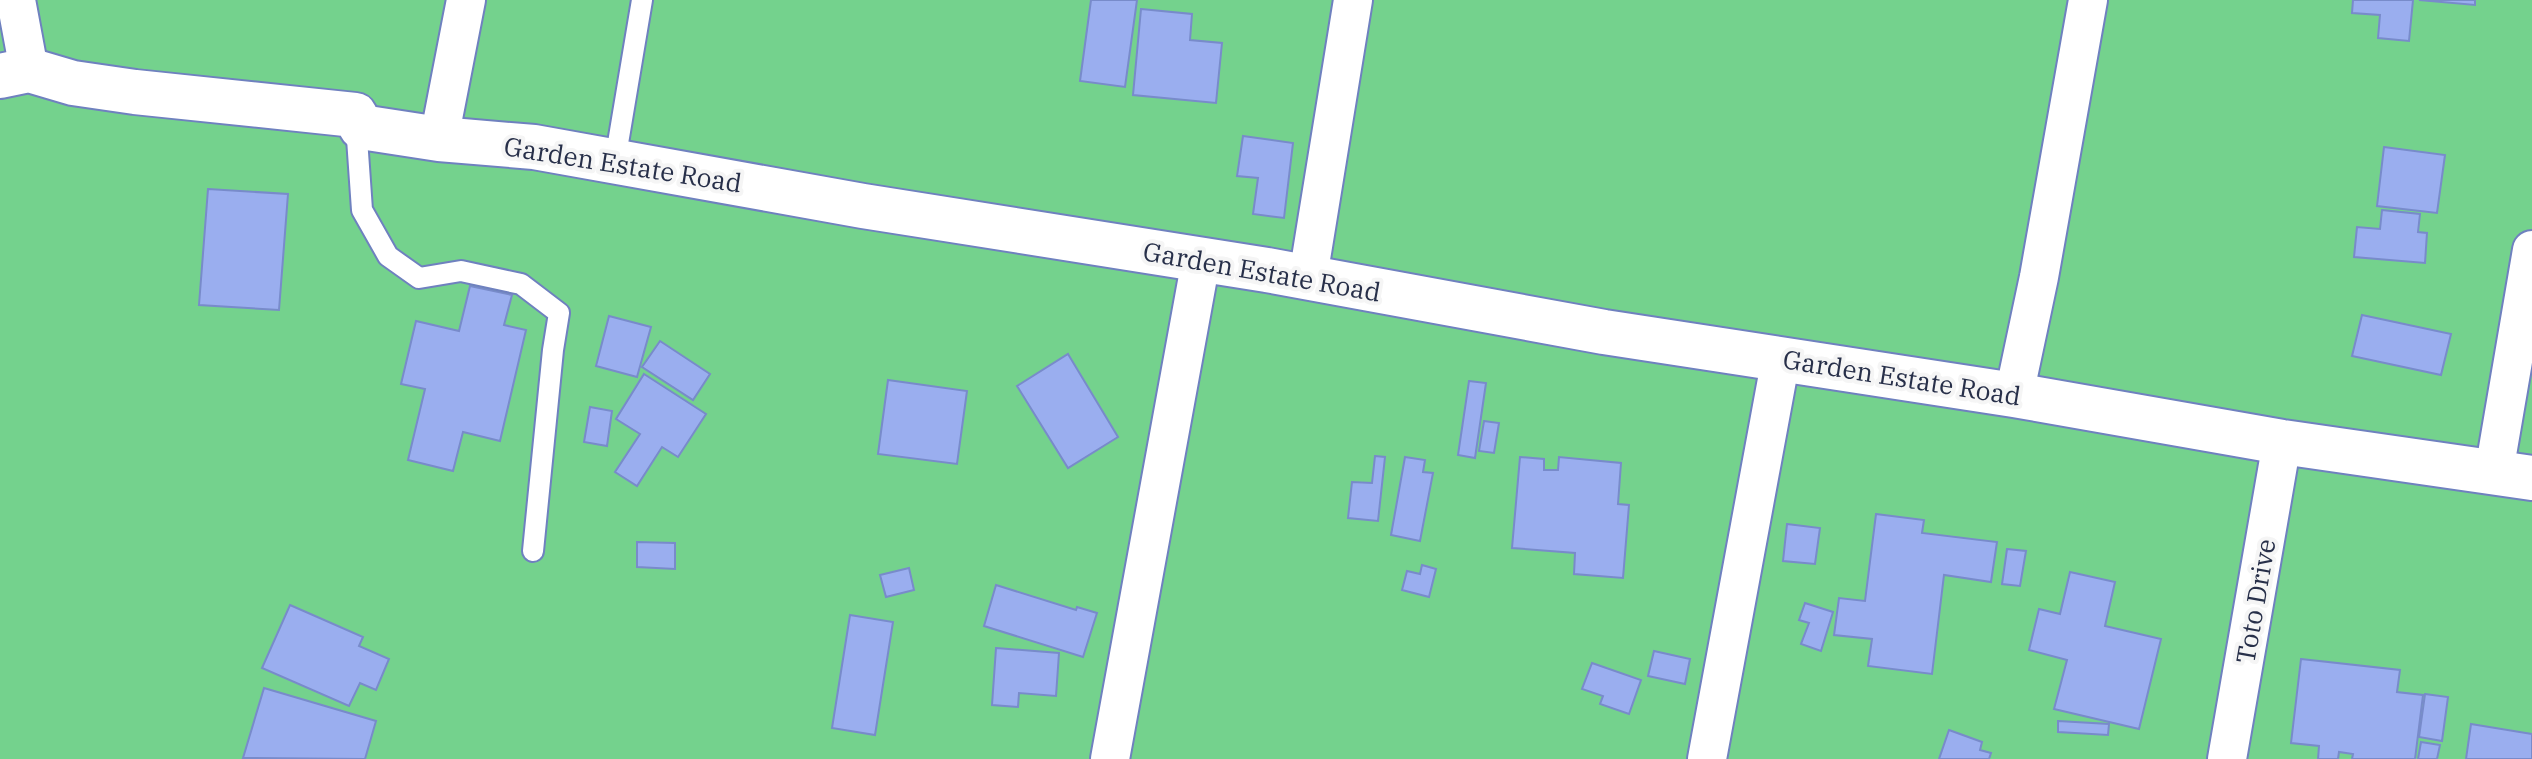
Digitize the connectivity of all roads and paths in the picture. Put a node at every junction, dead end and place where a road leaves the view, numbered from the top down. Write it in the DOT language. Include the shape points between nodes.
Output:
graph roads {
  1 [pos="16,0"];
  2 [pos="466,0"];
  3 [pos="642,0"];
  4 [pos="1353,0"];
  5 [pos="2088,0"];
  6 [pos="15,73"];
  7 [pos="355,115"];
  8 [pos="439,139"];
  9 [pos="615,161"];
  10 [pos="2532,250"];
  11 [pos="1201,260"];
  12 [pos="1308,277"];
  13 [pos="1781,358"];
  14 [pos="2014,395"];
  15 [pos="2282,442"];
  16 [pos="2513,475"];
  17 [pos="533,551"];
  18 [pos="1110,759"];
  19 [pos="1707,759"];
  20 [pos="2227,759"];
  1 -- 6 [label="street"];
  2 -- 8 [label="street"];
  3 -- 9 [label="lane"];
  4 -- 12 [label="street"];
  5 -- 14 [label="street"];
  6 -- 7 [label="street, Garden Estate Road" via="135,92"];
  7 -- 8 [label="street, Garden Estate Road" via="361,127"];
  7 -- 17 [label="lane" via="362,210 388,256 419,278 461,271 521,284 559,313"];
  8 -- 9 [label="street, Garden Estate Road"];
  9 -- 11 [label="street, Garden Estate Road"];
  10 -- 16 [label="street"];
  11 -- 12 [label="street, Garden Estate Road"];
  11 -- 18 [label="street"];
  12 -- 13 [label="street, Garden Estate Road" via="1604,332"];
  13 -- 14 [label="street, Garden Estate Road"];
  13 -- 19 [label="street"];
  14 -- 15 [label="street, Garden Estate Road"];
  15 -- 16 [label="street, Garden Estate Road"];
  15 -- 20 [label="street, Toto Drive"];
}
